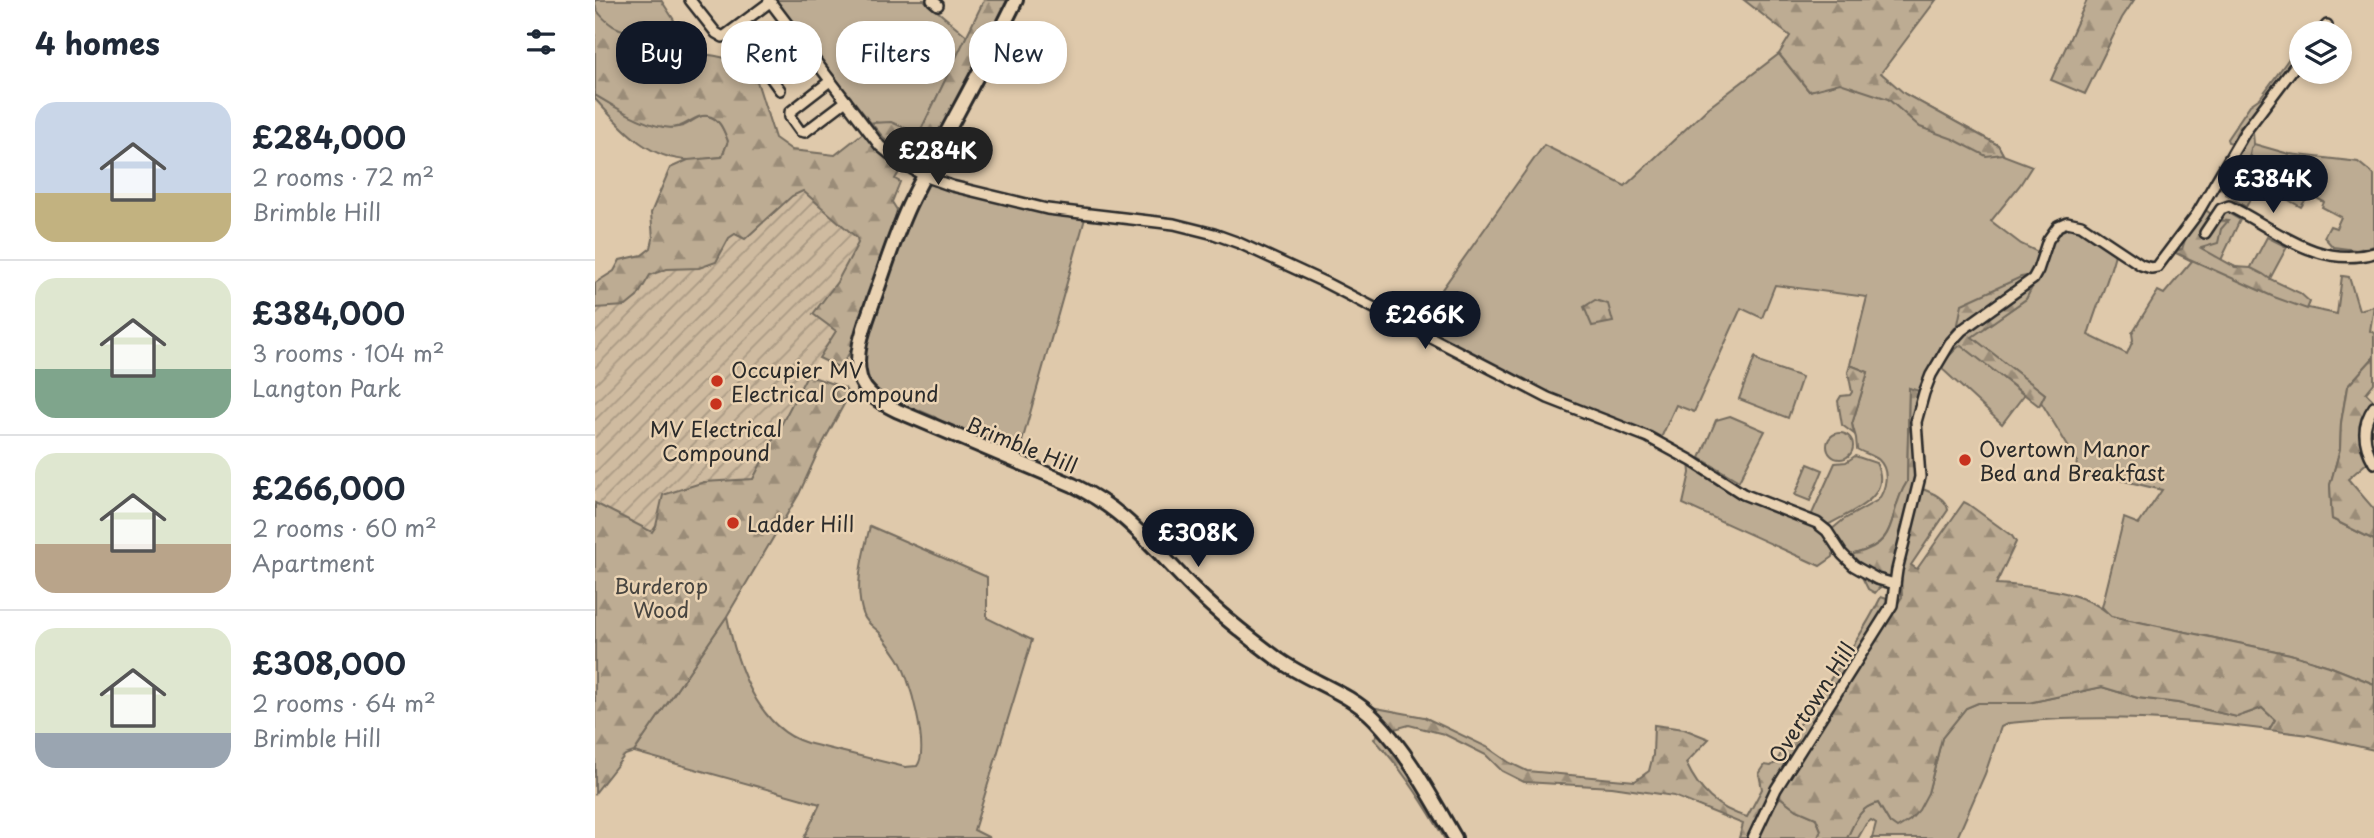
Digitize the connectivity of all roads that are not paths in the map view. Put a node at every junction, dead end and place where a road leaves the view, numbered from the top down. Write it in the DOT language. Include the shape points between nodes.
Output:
graph roads {
  1 [pos="690,0"];
  2 [pos="1016,0"];
  3 [pos="769,1"];
  4 [pos="784,21"];
  5 [pos="822,70"];
  6 [pos="2289,74"];
  7 [pos="830,80"];
  8 [pos="776,84"];
  9 [pos="780,90"];
  10 [pos="846,101"];
  11 [pos="925,176"];
  12 [pos="2205,233"];
  13 [pos="2374,253"];
  14 [pos="2374,407"];
  15 [pos="2374,463"];
  16 [pos="1895,584"];
  17 [pos="1455,838"];
  18 [pos="1753,838"];
  1 -- 3 [label="street" via="723,37"];
  2 -- 11 [label="main road, Brimble Hill"];
  3 -- 4 [label="street"];
  5 -- 7 [label="street"];
  6 -- 16 [label="street, Overtown Hill" via="2245,132 2201,207 2157,267 2141,265 2081,225 2063,223 2051,234 2033,279 1950,343 1926,385 1916,422 1920,477"];
  7 -- 10 [label="street"];
  7 -- 10 [label="street" via="790,112 800,131 805,132"];
  8 -- 9 [label="street"];
  10 -- 11 [label="street" via="880,146"];
  11 -- 16 [label="street" via="1022,204 1174,224 1238,243 1324,282 1548,398 1648,438 1743,494 1817,523 1854,566"];
  11 -- 17 [label="main road, Brimble Hill" via="896,237 859,346 857,366 865,388 898,411 1073,485 1124,516 1199,594 1263,647 1372,716 1413,767"];
  12 -- 13 [label="street" via="2228,206 2321,254 2351,257"];
  14 -- 15 [label="street" via="2364,435"];
  16 -- 18 [label="street, Overtown Hill" via="1891,608 1776,789"];
}
